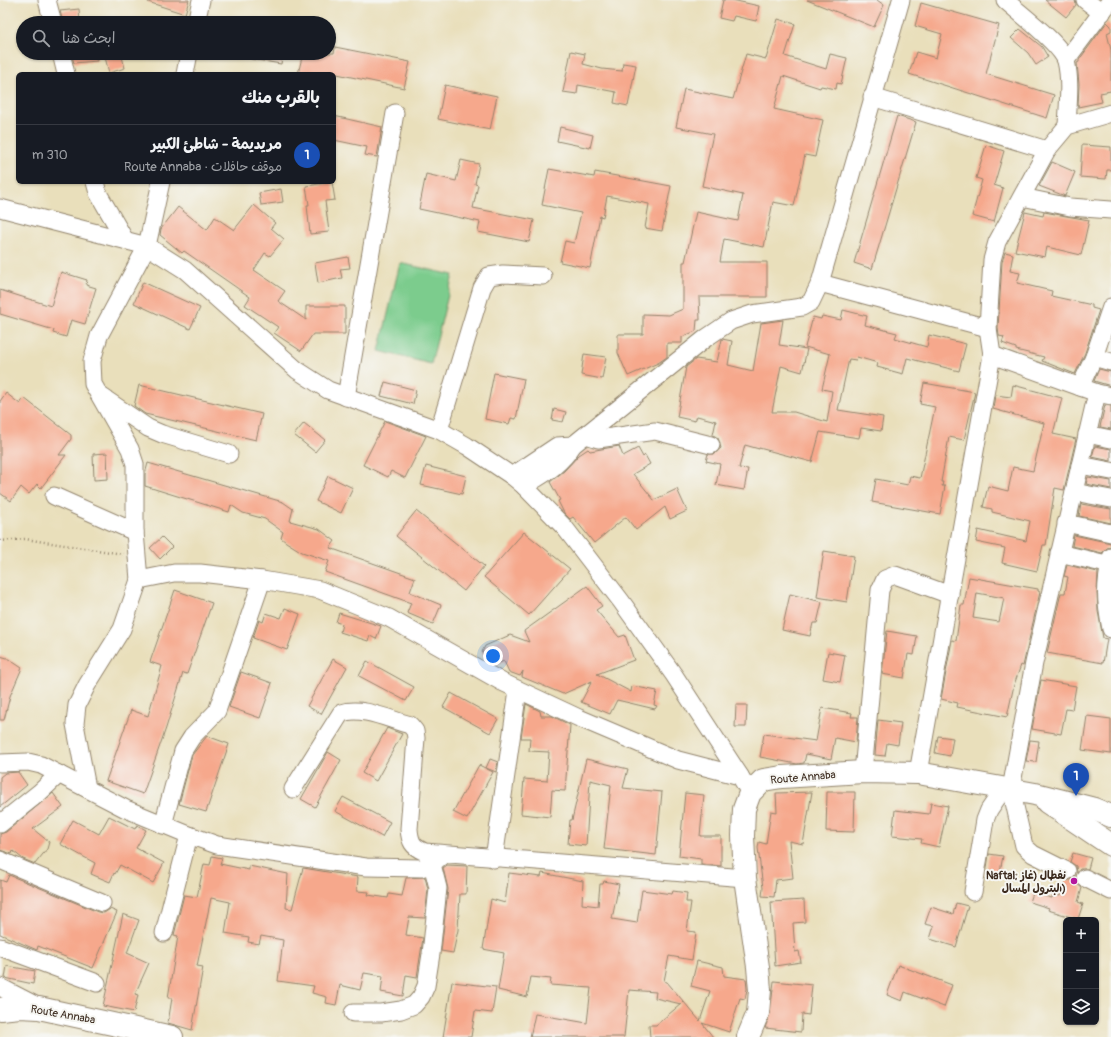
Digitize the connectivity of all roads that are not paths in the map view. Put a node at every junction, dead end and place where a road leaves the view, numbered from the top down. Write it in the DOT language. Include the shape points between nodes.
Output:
graph roads {
  1 [pos="47,0"];
  2 [pos="201,0"];
  3 [pos="901,0"];
  4 [pos="1005,0"];
  5 [pos="1085,0"];
  6 [pos="1106,6"];
  7 [pos="51,16"];
  8 [pos="198,16"];
  9 [pos="63,60"];
  10 [pos="188,60"];
  11 [pos="1066,60"];
  12 [pos="66,72"];
  13 [pos="185,72"];
  14 [pos="872,97"];
  15 [pos="395,113"];
  16 [pos="1111,113"];
  17 [pos="1067,126"];
  18 [pos="1046,150"];
  19 [pos="96,184"];
  20 [pos="161,184"];
  21 [pos="1022,197"];
  22 [pos="0,208"];
  23 [pos="1111,210"];
  24 [pos="126,240"];
  25 [pos="147,246"];
  26 [pos="543,276"];
  27 [pos="820,283"];
  28 [pos="1111,307"];
  29 [pos="988,328"];
  30 [pos="992,355"];
  31 [pos="1094,357"];
  32 [pos="1111,362"];
  33 [pos="1080,387"];
  34 [pos="99,395"];
  35 [pos="1104,395"];
  36 [pos="346,397"];
  37 [pos="439,430"];
  38 [pos="586,434"];
  39 [pos="1087,434"];
  40 [pos="1111,439"];
  41 [pos="711,445"];
  42 [pos="229,454"];
  43 [pos="1080,465"];
  44 [pos="1111,471"];
  45 [pos="518,481"];
  46 [pos="1074,492"];
  47 [pos="54,496"];
  48 [pos="1111,499"];
  49 [pos="1066,523"];
  50 [pos="135,532"];
  51 [pos="1111,533"];
  52 [pos="1059,553"];
  53 [pos="1110,562"];
  54 [pos="139,580"];
  55 [pos="262,580"];
  56 [pos="950,594"];
  57 [pos="1111,629"];
  58 [pos="518,690"];
  59 [pos="0,763"];
  60 [pos="863,772"];
  61 [pos="918,773"];
  62 [pos="59,774"];
  63 [pos="745,785"];
  64 [pos="87,788"];
  65 [pos="1007,788"];
  66 [pos="293,789"];
  67 [pos="1035,794"];
  68 [pos="1111,816"];
  69 [pos="0,824"];
  70 [pos="163,825"];
  71 [pos="188,835"];
  72 [pos="1111,845"];
  73 [pos="494,859"];
  74 [pos="0,860"];
  75 [pos="438,860"];
  76 [pos="1068,871"];
  77 [pos="745,878"];
  78 [pos="1085,878"];
  79 [pos="1111,891"];
  80 [pos="973,892"];
  81 [pos="102,903"];
  82 [pos="164,933"];
  83 [pos="0,948"];
  84 [pos="97,983"];
  85 [pos="0,988"];
  86 [pos="0,1009"];
  87 [pos="43,1009"];
  88 [pos="353,1013"];
  89 [pos="172,1037"];
  90 [pos="748,1037"];
  1 -- 7 [label="street"];
  2 -- 8 [label="street"];
  3 -- 14 [label="street"];
  4 -- 11 [label="street" via="1057,46"];
  5 -- 6 [label="street"];
  6 -- 11 [label="street"];
  9 -- 12 [label="street"];
  10 -- 13 [label="street"];
  11 -- 17 [label="street" via="1069,93"];
  14 -- 18 [label="street"];
  14 -- 27 [label="street"];
  15 -- 36 [label="street"];
  16 -- 17 [label="street"];
  17 -- 18 [label="street"];
  18 -- 21 [label="street"];
  19 -- 24 [label="street" via="98,193"];
  20 -- 25 [label="street"];
  21 -- 23 [label="street" via="1070,207"];
  21 -- 29 [label="street" via="997,242 992,260"];
  22 -- 24 [label="street"];
  24 -- 25 [label="street"];
  25 -- 34 [label="street" via="99,336 92,361 93,384"];
  25 -- 36 [label="street" via="185,270 297,370 328,390"];
  26 -- 37 [label="street" via="489,276 482,288"];
  27 -- 29 [label="street"];
  27 -- 38 [label="street" via="811,302 802,307 752,314 731,321"];
  28 -- 31 [label="street"];
  29 -- 30 [label="street"];
  30 -- 33 [label="street"];
  30 -- 56 [label="street"];
  31 -- 32 [label="street"];
  31 -- 33 [label="street"];
  33 -- 35 [label="street"];
  34 -- 42 [label="street" via="148,428"];
  34 -- 50 [label="street" via="130,449 135,464"];
  35 -- 39 [label="street"];
  36 -- 37 [label="street"];
  37 -- 45 [label="street" via="468,446"];
  38 -- 41 [label="street" via="598,439 655,431"];
  38 -- 45 [label="street" via="573,445 555,468"];
  39 -- 40 [label="street"];
  39 -- 43 [label="street"];
  43 -- 44 [label="street"];
  43 -- 46 [label="street"];
  45 -- 63 [label="street" via="566,528 621,600"];
  46 -- 48 [label="street"];
  46 -- 49 [label="street"];
  47 -- 50 [label="street"];
  49 -- 51 [label="street"];
  49 -- 52 [label="street"];
  50 -- 54 [label="street"];
  52 -- 53 [label="street"];
  52 -- 65 [label="street"];
  53 -- 57 [label="street" via="1106,602"];
  54 -- 55 [label="street" via="174,573 200,573"];
  54 -- 64 [label="street" via="122,629 87,685 78,705 75,724"];
  55 -- 58 [label="street" via="320,590 389,618"];
  55 -- 70 [label="street" via="217,711 183,750"];
  56 -- 60 [label="street" via="895,575 886,579 880,590"];
  56 -- 61 [label="street"];
  58 -- 63 [label="street" via="678,760"];
  58 -- 73 [label="street"];
  59 -- 62 [label="street" via="28,762"];
  60 -- 61 [label="main road, Route Annaba"];
  60 -- 63 [label="main road, Route Annaba" via="782,777"];
  61 -- 65 [label="main road, Route Annaba"];
  62 -- 64 [label="street"];
  62 -- 69 [label="street"];
  63 -- 77 [label="main road, Route Annaba"];
  64 -- 70 [label="street" via="114,804"];
  65 -- 67 [label="main road, Route Annaba"];
  65 -- 76 [label="street" via="1024,846 1033,854"];
  65 -- 80 [label="street" via="989,810 985,820"];
  66 -- 75 [label="street" via="341,713 360,711 410,726 416,731 416,738 408,828 410,842 416,849"];
  67 -- 68 [label="main road, Route Annaba"];
  67 -- 72 [label="main road, Route Annaba"];
  70 -- 71 [label="street"];
  71 -- 75 [label="street" via="217,845 366,867 421,868"];
  71 -- 82 [label="street"];
  73 -- 75 [label="street"];
  73 -- 77 [label="street"];
  74 -- 81 [label="street"];
  75 -- 88 [label="street" via="438,888 431,954 426,986 420,997 414,1005 401,1010"];
  77 -- 90 [label="main road, Route Annaba" via="760,990 758,1013"];
  78 -- 79 [label="street"];
  83 -- 84 [label="street"];
  85 -- 87 [label="street"];
  86 -- 87 [label="main road, Route Annaba"];
  87 -- 89 [label="main road, Route Annaba"];
}
